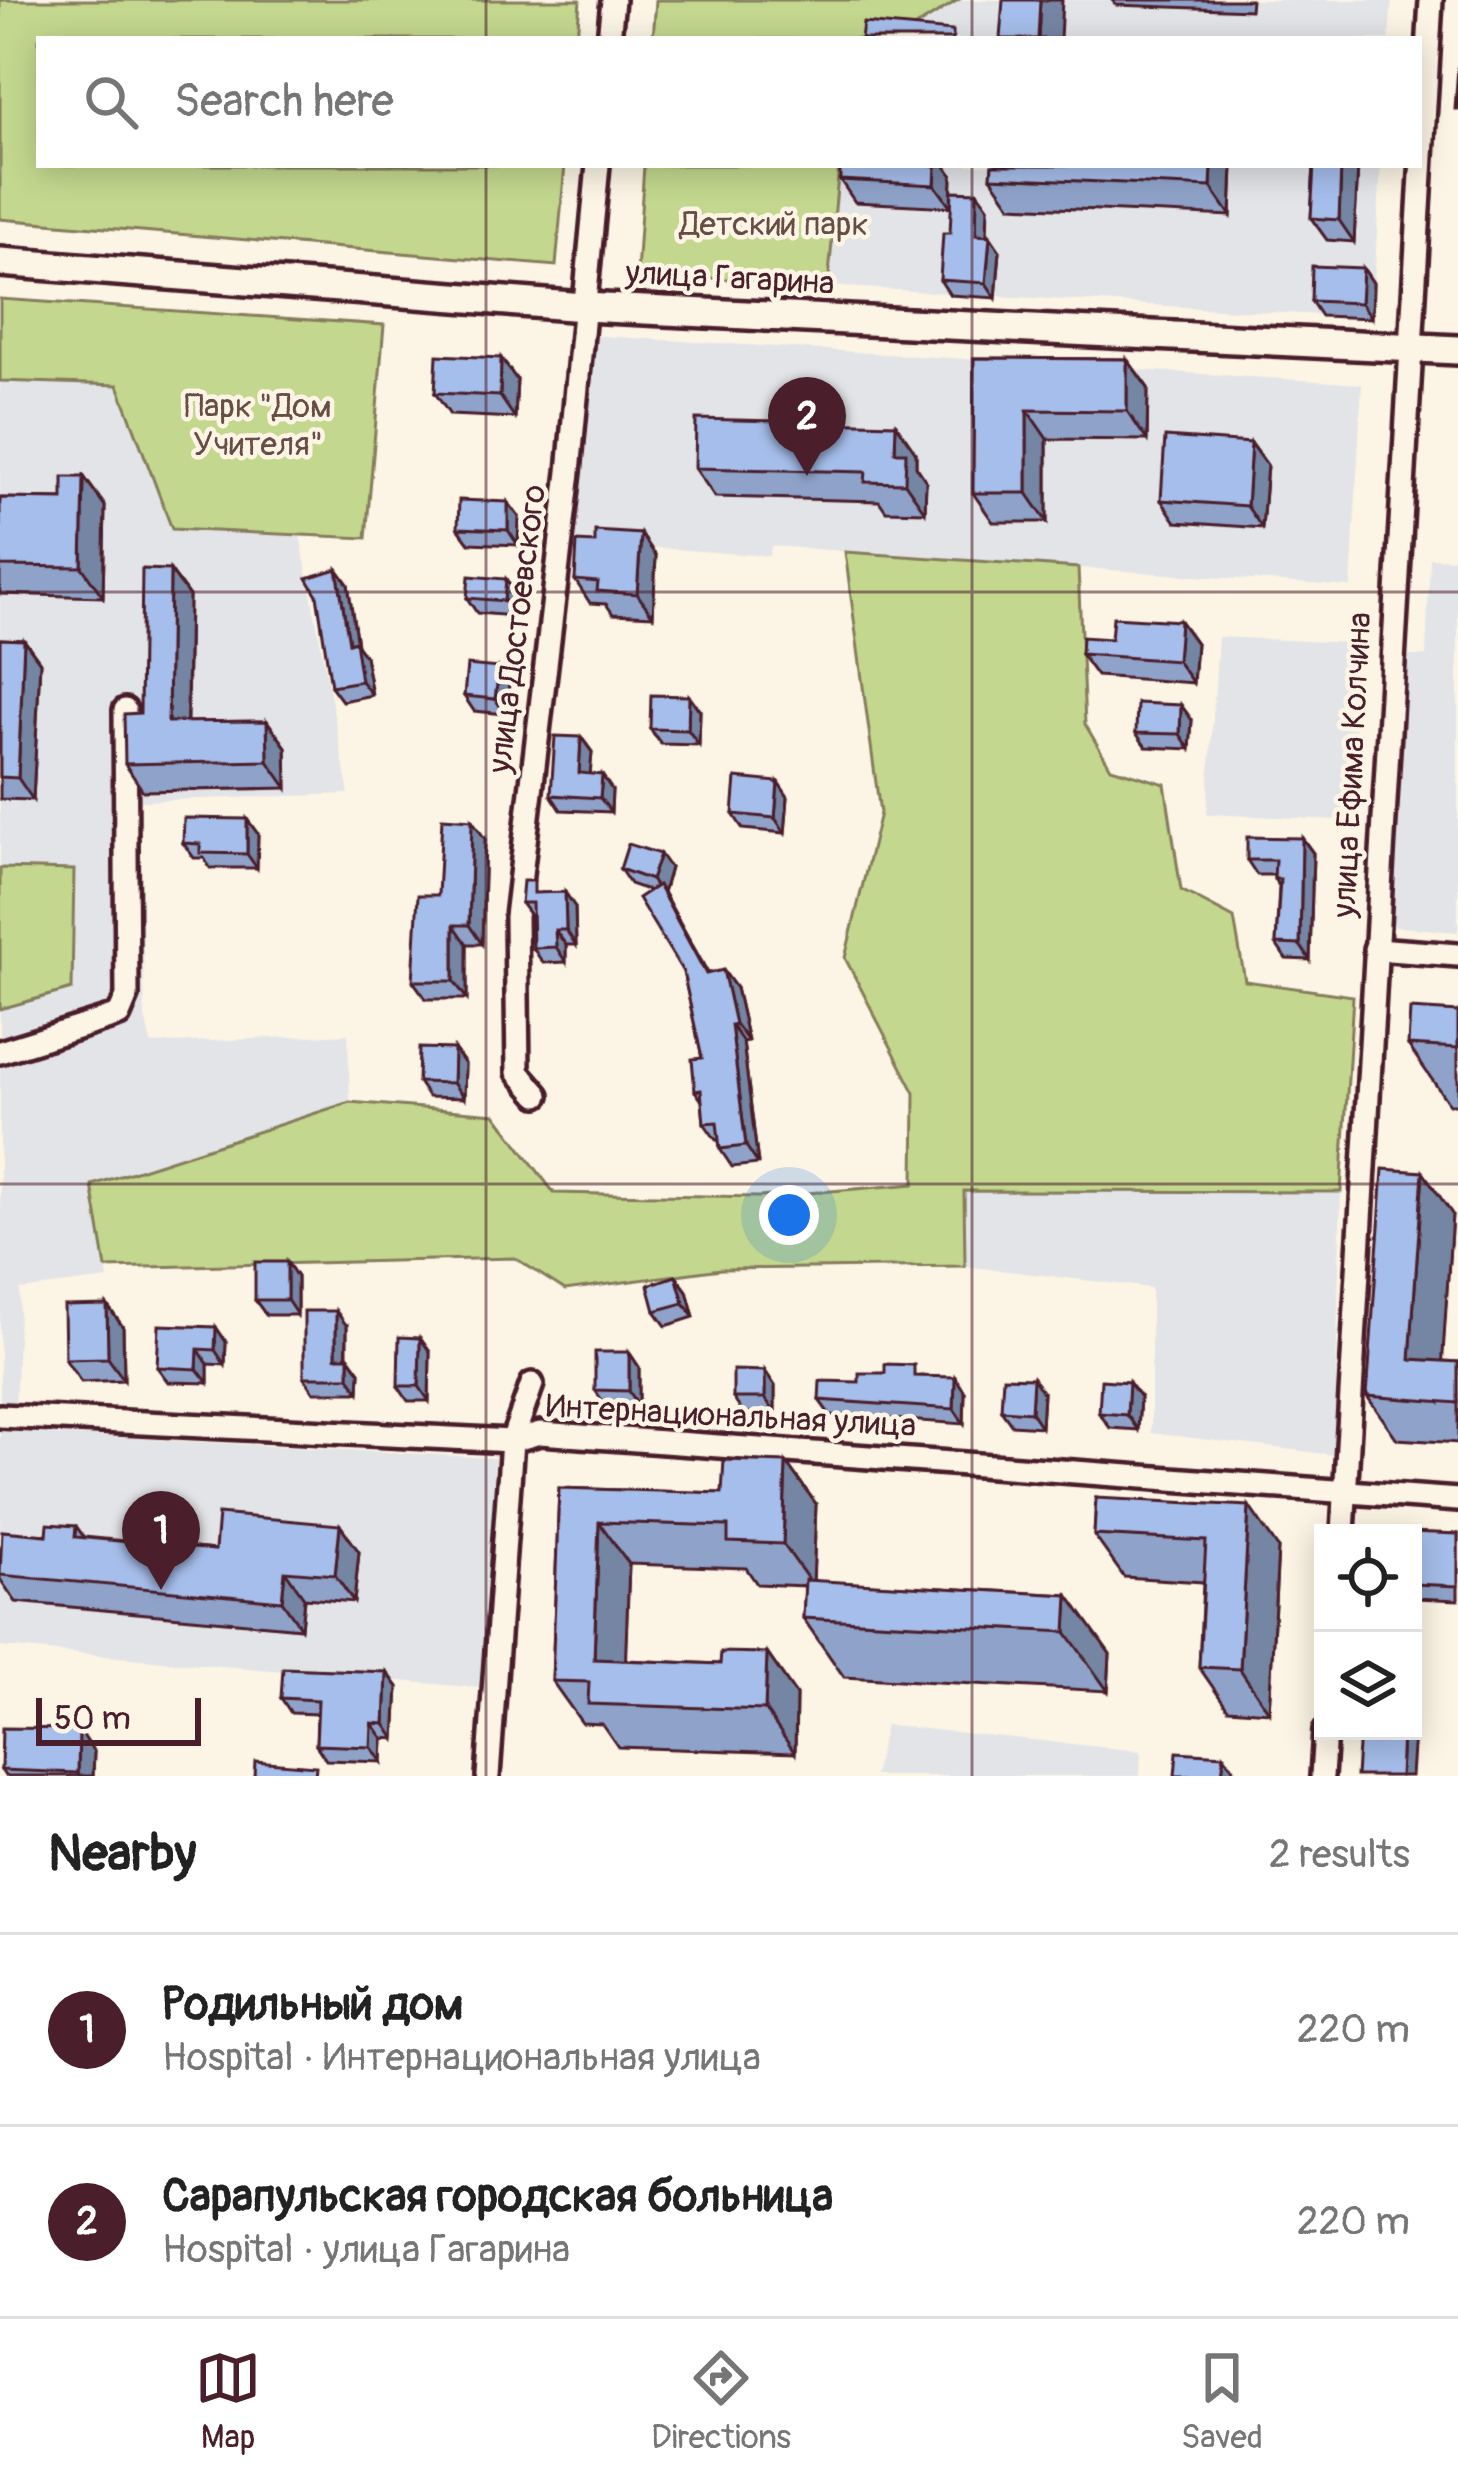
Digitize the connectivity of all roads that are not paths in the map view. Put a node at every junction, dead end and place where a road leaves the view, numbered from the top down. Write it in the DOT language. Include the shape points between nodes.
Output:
graph roads {
  1 [pos="613,0"];
  2 [pos="1431,0"];
  3 [pos="609,36"];
  4 [pos="1422,149"];
  5 [pos="598,168"];
  6 [pos="1421,168"];
  7 [pos="0,262"];
  8 [pos="584,307"];
  9 [pos="1410,347"];
  10 [pos="1458,350"];
  11 [pos="125,710"];
  12 [pos="1376,949"];
  13 [pos="1458,955"];
  14 [pos="0,1052"];
  15 [pos="538,1095"];
  16 [pos="532,1384"];
  17 [pos="0,1417"];
  18 [pos="512,1441"];
  19 [pos="1346,1491"];
  20 [pos="1458,1500"];
  21 [pos="1344,1524"];
  22 [pos="1324,1740"];
  23 [pos="488,1776"];
  24 [pos="1322,1776"];
  1 -- 3 [label="street"];
  2 -- 4 [label="street, улица Ефима Колчина"];
  5 -- 8 [label="street, улица Достоевского"];
  6 -- 9 [label="street, улица Ефима Колчина"];
  7 -- 8 [label="street, улица Гагарина"];
  8 -- 9 [label="street, улица Гагарина"];
  8 -- 15 [label="street, улица Достоевского" via="516,917 518,1072"];
  9 -- 10 [label="street, улица Гагарина"];
  9 -- 12 [label="street, улица Ефима Колчина"];
  11 -- 14 [label="street" via="127,997 118,1015"];
  12 -- 13 [label="street"];
  12 -- 19 [label="street, улица Ефима Колчина"];
  16 -- 18 [label="street"];
  17 -- 18 [label="street, Интернациональная улица"];
  18 -- 19 [label="street, Интернациональная улица" via="540,1433"];
  18 -- 23 [label="street"];
  19 -- 20 [label="street, Интернациональная улица"];
  19 -- 21 [label="street, улица Ефима Колчина"];
  22 -- 24 [label="street"];
}
